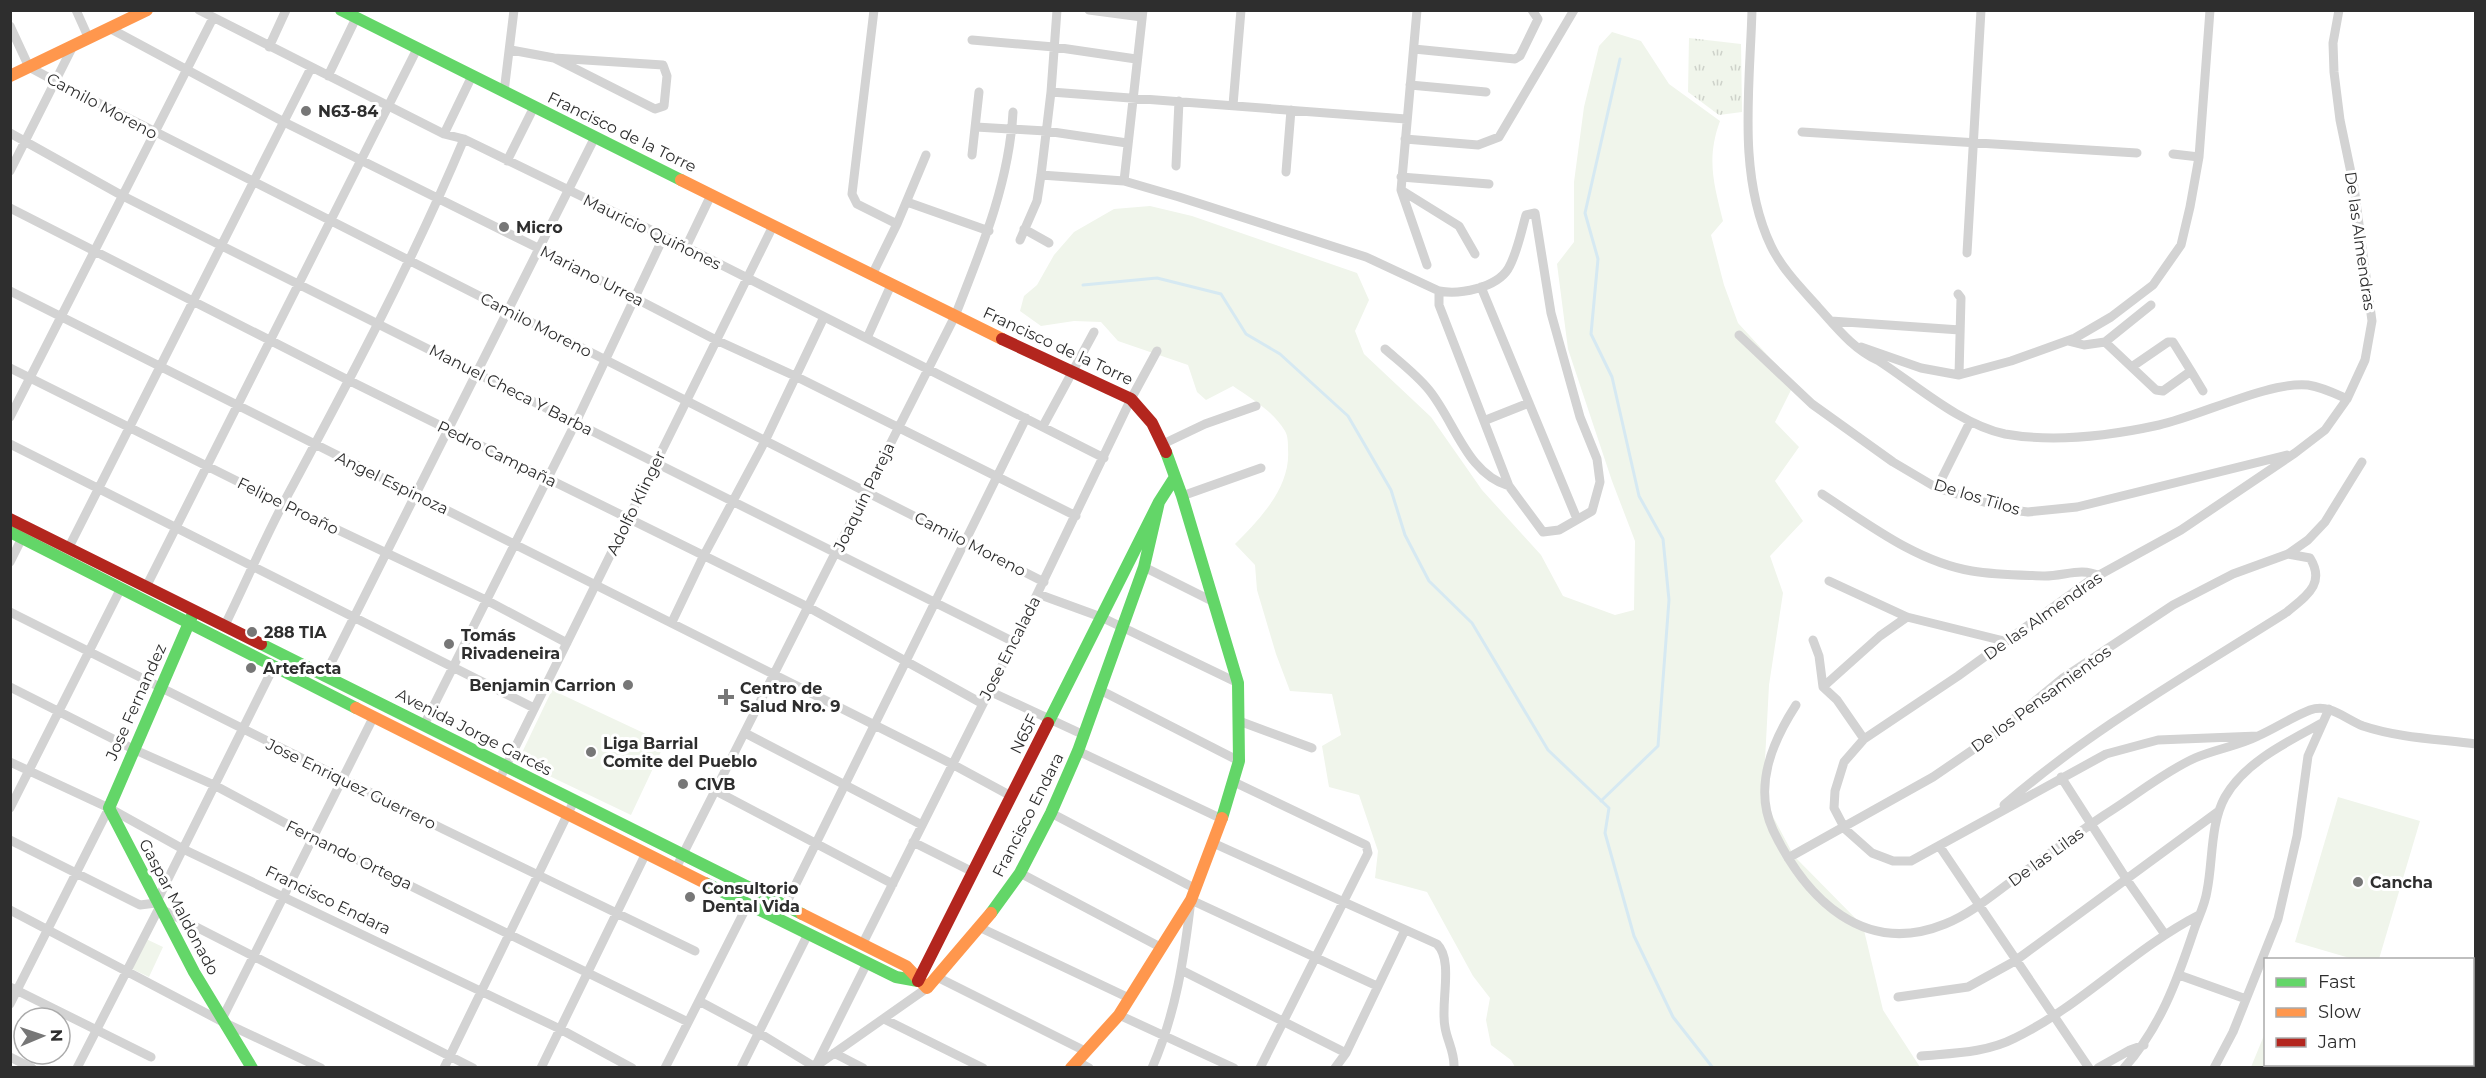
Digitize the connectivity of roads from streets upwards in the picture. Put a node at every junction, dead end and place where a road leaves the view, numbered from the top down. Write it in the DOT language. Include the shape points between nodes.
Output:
graph roads {
  1 [pos="76,10"];
  2 [pos="147,10"];
  3 [pos="199,10"];
  4 [pos="286,10"];
  5 [pos="342,10"];
  6 [pos="514,10"];
  7 [pos="874,10"];
  8 [pos="1057,10"];
  9 [pos="1089,10"];
  10 [pos="1241,10"];
  11 [pos="1417,10"];
  12 [pos="1532,10"];
  13 [pos="1574,10"];
  14 [pos="1752,10"];
  15 [pos="1981,10"];
  16 [pos="2210,10"];
  17 [pos="2338,10"];
  18 [pos="1143,14"];
  19 [pos="213,18"];
  20 [pos="357,18"];
  21 [pos="10,26"];
  22 [pos="111,28"];
  23 [pos="89,39"];
  24 [pos="972,40"];
  25 [pos="269,46"];
  26 [pos="1054,47"];
  27 [pos="72,48"];
  28 [pos="417,49"];
  29 [pos="1414,49"];
  30 [pos="511,50"];
  31 [pos="554,58"];
  32 [pos="1136,59"];
  33 [pos="29,67"];
  34 [pos="187,67"];
  35 [pos="311,68"];
  36 [pos="10,76"];
  37 [pos="328,76"];
  38 [pos="472,76"];
  39 [pos="55,81"];
  40 [pos="1410,85"];
  41 [pos="504,92"];
  42 [pos="979,92"];
  43 [pos="1052,92"];
  44 [pos="1486,92"];
  45 [pos="1132,97"];
  46 [pos="1179,101"];
  47 [pos="1233,105"];
  48 [pos="388,106"];
  49 [pos="534,107"];
  50 [pos="1291,110"];
  51 [pos="1013,112"];
  52 [pos="1406,119"];
  53 [pos="284,122"];
  54 [pos="976,127"];
  55 [pos="1012,129"];
  56 [pos="1046,132"];
  57 [pos="1802,132"];
  58 [pos="10,133"];
  59 [pos="154,133"];
  60 [pos="444,134"];
  61 [pos="594,137"];
  62 [pos="464,139"];
  63 [pos="1405,139"];
  64 [pos="1972,141"];
  65 [pos="25,142"];
  66 [pos="1127,143"];
  67 [pos="2137,153"];
  68 [pos="2173,154"];
  69 [pos="926,155"];
  70 [pos="972,155"];
  71 [pos="2199,157"];
  72 [pos="361,159"];
  73 [pos="507,161"];
  74 [pos="1176,166"];
  75 [pos="10,171"];
  76 [pos="1286,172"];
  77 [pos="1041,175"];
  78 [pos="1401,177"];
  79 [pos="1124,181"];
  80 [pos="254,182"];
  81 [pos="1489,184"];
  82 [pos="1401,190"];
  83 [pos="568,192"];
  84 [pos="122,195"];
  85 [pos="711,195"];
  86 [pos="439,199"];
  87 [pos="907,202"];
  88 [pos="10,208"];
  89 [pos="330,221"];
  90 [pos="897,225"];
  91 [pos="773,226"];
  92 [pos="1024,229"];
  93 [pos="988,231"];
  94 [pos="664,236"];
  95 [pos="1020,240"];
  96 [pos="1049,243"];
  97 [pos="222,246"];
  98 [pos="686,247"];
  99 [pos="538,248"];
  100 [pos="94,250"];
  101 [pos="1967,253"];
  102 [pos="1475,254"];
  103 [pos="409,260"];
  104 [pos="1427,265"];
  105 [pos="872,275"];
  106 [pos="747,279"];
  107 [pos="299,284"];
  108 [pos="891,285"];
  109 [pos="1481,287"];
  110 [pos="10,291"];
  111 [pos="1439,291"];
  112 [pos="1958,294"];
  113 [pos="637,299"];
  114 [pos="194,301"];
  115 [pos="2151,304"];
  116 [pos="507,310"];
  117 [pos="955,316"];
  118 [pos="61,317"];
  119 [pos="824,317"];
  120 [pos="1831,321"];
  121 [pos="376,324"];
  122 [pos="1960,330"];
  123 [pos="1094,332"];
  124 [pos="1739,335"];
  125 [pos="867,338"];
  126 [pos="270,340"];
  127 [pos="716,340"];
  128 [pos="2067,340"];
  129 [pos="2105,342"];
  130 [pos="1850,343"];
  131 [pos="1385,349"];
  132 [pos="1157,351"];
  133 [pos="606,360"];
  134 [pos="2133,366"];
  135 [pos="161,367"];
  136 [pos="10,368"];
  137 [pos="927,368"];
  138 [pos="2191,371"];
  139 [pos="477,372"];
  140 [pos="1070,373"];
  141 [pos="1959,375"];
  142 [pos="795,376"];
  143 [pos="30,378"];
  144 [pos="348,380"];
  145 [pos="2203,391"];
  146 [pos="1131,399"];
  147 [pos="2347,399"];
  148 [pos="686,401"];
  149 [pos="1529,403"];
  150 [pos="237,405"];
  151 [pos="1256,406"];
  152 [pos="10,417"];
  153 [pos="1026,418"];
  154 [pos="1486,420"];
  155 [pos="576,422"];
  156 [pos="1970,422"];
  157 [pos="1043,426"];
  158 [pos="130,427"];
  159 [pos="898,428"];
  160 [pos="448,430"];
  161 [pos="765,441"];
  162 [pos="10,444"];
  163 [pos="1164,444"];
  164 [pos="316,445"];
  165 [pos="2295,453"];
  166 [pos="1104,458"];
  167 [pos="2362,462"];
  168 [pos="656,464"];
  169 [pos="207,466"];
  170 [pos="1261,468"];
  171 [pos="996,477"];
  172 [pos="1175,477"];
  173 [pos="547,479"];
  174 [pos="1509,486"];
  175 [pos="1937,488"];
  176 [pos="99,489"];
  177 [pos="866,492"];
  178 [pos="1822,494"];
  179 [pos="415,495"];
  180 [pos="1182,496"];
  181 [pos="734,502"];
  182 [pos="1159,502"];
  183 [pos="283,504"];
  184 [pos="1076,516"];
  185 [pos="10,519"];
  186 [pos="628,519"];
  187 [pos="1577,519"];
  188 [pos="176,526"];
  189 [pos="10,532"];
  190 [pos="22,538"];
  191 [pos="515,542"];
  192 [pos="965,542"];
  193 [pos="69,547"];
  194 [pos="386,554"];
  195 [pos="835,554"];
  196 [pos="2288,554"];
  197 [pos="703,557"];
  198 [pos="10,562"];
  199 [pos="254,566"];
  200 [pos="1144,567"];
  201 [pos="2099,576"];
  202 [pos="1829,581"];
  203 [pos="1044,582"];
  204 [pos="596,583"];
  205 [pos="147,585"];
  206 [pos="121,588"];
  207 [pos="1038,594"];
  208 [pos="486,600"];
  209 [pos="1212,600"];
  210 [pos="935,603"];
  211 [pos="808,607"];
  212 [pos="195,610"];
  213 [pos="10,612"];
  214 [pos="354,616"];
  215 [pos="1101,617"];
  216 [pos="1907,617"];
  217 [pos="189,622"];
  218 [pos="672,622"];
  219 [pos="225,625"];
  220 [pos="1121,627"];
  221 [pos="1813,640"];
  222 [pos="2004,641"];
  223 [pos="1014,642"];
  224 [pos="567,643"];
  225 [pos="89,650"];
  226 [pos="905,662"];
  227 [pos="274,666"];
  228 [pos="453,666"];
  229 [pos="774,674"];
  230 [pos="324,676"];
  231 [pos="1238,683"];
  232 [pos="161,686"];
  233 [pos="10,687"];
  234 [pos="1823,687"];
  235 [pos="1100,690"];
  236 [pos="989,691"];
  237 [pos="983,704"];
  238 [pos="1796,705"];
  239 [pos="534,708"];
  240 [pos="2329,710"];
  241 [pos="58,711"];
  242 [pos="374,716"];
  243 [pos="1049,720"];
  244 [pos="1239,722"];
  245 [pos="2322,723"];
  246 [pos="875,724"];
  247 [pos="424,725"];
  248 [pos="243,730"];
  249 [pos="745,733"];
  250 [pos="1084,735"];
  251 [pos="2258,736"];
  252 [pos="1864,739"];
  253 [pos="2475,744"];
  254 [pos="1312,748"];
  255 [pos="133,750"];
  256 [pos="1078,751"];
  257 [pos="1239,761"];
  258 [pos="10,762"];
  259 [pos="952,764"];
  260 [pos="505,767"];
  261 [pos="29,771"];
  262 [pos="2061,777"];
  263 [pos="343,778"];
  264 [pos="499,780"];
  265 [pos="1234,782"];
  266 [pos="214,785"];
  267 [pos="844,785"];
  268 [pos="716,791"];
  269 [pos="1011,796"];
  270 [pos="574,801"];
  271 [pos="10,808"];
  272 [pos="109,808"];
  273 [pos="2219,811"];
  274 [pos="1051,813"];
  275 [pos="567,815"];
  276 [pos="1991,816"];
  277 [pos="1222,819"];
  278 [pos="2092,824"];
  279 [pos="922,825"];
  280 [pos="1845,828"];
  281 [pos="313,838"];
  282 [pos="10,840"];
  283 [pos="913,842"];
  284 [pos="1213,843"];
  285 [pos="817,844"];
  286 [pos="1940,847"];
  287 [pos="183,849"];
  288 [pos="646,854"];
  289 [pos="683,854"];
  290 [pos="1788,858"];
  291 [pos="676,868"];
  292 [pos="77,871"];
  293 [pos="973,872"];
  294 [pos="1020,873"];
  295 [pos="537,875"];
  296 [pos="2127,880"];
  297 [pos="894,884"];
  298 [pos="1193,894"];
  299 [pos="283,897"];
  300 [pos="1343,902"];
  301 [pos="748,904"];
  302 [pos="157,905"];
  303 [pos="1980,905"];
  304 [pos="785,906"];
  305 [pos="10,910"];
  306 [pos="617,912"];
  307 [pos="2199,915"];
  308 [pos="981,928"];
  309 [pos="48,930"];
  310 [pos="1405,930"];
  311 [pos="510,933"];
  312 [pos="2164,933"];
  313 [pos="808,934"];
  314 [pos="862,945"];
  315 [pos="1162,948"];
  316 [pos="695,951"];
  317 [pos="254,956"];
  318 [pos="1315,959"];
  319 [pos="2015,961"];
  320 [pos="867,963"];
  321 [pos="126,969"];
  322 [pos="1183,971"];
  323 [pos="588,972"];
  324 [pos="2179,975"];
  325 [pos="937,977"];
  326 [pos="923,985"];
  327 [pos="1377,986"];
  328 [pos="14,989"];
  329 [pos="481,992"];
  330 [pos="1129,998"];
  331 [pos="1898,998"];
  332 [pos="2246,999"];
  333 [pos="699,1001"];
  334 [pos="10,1004"];
  335 [pos="1119,1015"];
  336 [pos="2053,1015"];
  337 [pos="884,1019"];
  338 [pos="221,1021"];
  339 [pos="688,1022"];
  340 [pos="1283,1022"];
  341 [pos="560,1029"];
  342 [pos="95,1030"];
  343 [pos="759,1032"];
  344 [pos="1167,1035"];
  345 [pos="2144,1045"];
  346 [pos="834,1053"];
  347 [pos="1346,1053"];
  348 [pos="450,1056"];
  349 [pos="1921,1056"];
  350 [pos="10,1057"];
  351 [pos="151,1057"];
  352 [pos="1081,1062"];
  353 [pos="814,1067"];
  354 [pos="32,1068"];
  355 [pos="77,1068"];
  356 [pos="252,1068"];
  357 [pos="321,1068"];
  358 [pos="444,1068"];
  359 [pos="473,1068"];
  360 [pos="542,1068"];
  361 [pos="632,1068"];
  362 [pos="665,1068"];
  363 [pos="741,1068"];
  364 [pos="863,1068"];
  365 [pos="983,1068"];
  366 [pos="1152,1068"];
  367 [pos="1234,1068"];
  368 [pos="1260,1068"];
  369 [pos="1335,1068"];
  370 [pos="1454,1068"];
  371 [pos="2089,1068"];
  372 [pos="2098,1068"];
  373 [pos="2124,1068"];
  374 [pos="2214,1068"];
  1 -- 23 [label="street"];
  2 -- 22 [label="street"];
  3 -- 19 [label="street, Mauricio Quiñones"];
  4 -- 25 [label="street"];
  5 -- 20 [label="street, Francisco de la Torre"];
  6 -- 30 [label="street"];
  7 -- 90 [label="street" via="852,194 857,204"];
  8 -- 26 [label="street"];
  9 -- 18 [label="street"];
  10 -- 47 [label="street"];
  11 -- 29 [label="street"];
  12 -- 29 [label="street" via="1538,19 1515,59"];
  13 -- 63 [label="street" via="1498,137 1478,145"];
  14 -- 120 [label="street" via="1749,136 1760,221 1785,270"];
  15 -- 64 [label="street"];
  16 -- 71 [label="street"];
  17 -- 147 [label="street, De las Almendras" via="2334,72 2372,321 2365,360"];
  18 -- 32 [label="street"];
  19 -- 25 [label="street, Mauricio Quiñones"];
  19 -- 34 [label="street"];
  20 -- 28 [label="street, Francisco de la Torre"];
  20 -- 37 [label="street"];
  21 -- 33 [label="street"];
  22 -- 23 [label="street"];
  22 -- 34 [label="street, Mariano Urrea"];
  23 -- 27 [label="street"];
  24 -- 26 [label="street"];
  25 -- 35 [label="street, Mauricio Quiñones"];
  26 -- 32 [label="street"];
  26 -- 43 [label="street"];
  27 -- 33 [label="street"];
  27 -- 39 [label="street"];
  28 -- 38 [label="street, Francisco de la Torre"];
  28 -- 48 [label="street"];
  29 -- 40 [label="street"];
  30 -- 31 [label="street"];
  30 -- 41 [label="street"];
  31 -- 31 [label="street" via="655,109 665,103 666,67 659,64"];
  32 -- 45 [label="street"];
  33 -- 36 [label="street"];
  33 -- 39 [label="street, Camilo Moreno"];
  34 -- 53 [label="street, Mariano Urrea"];
  34 -- 59 [label="street"];
  35 -- 37 [label="street, Mauricio Quiñones"];
  35 -- 53 [label="street"];
  37 -- 48 [label="street, Mauricio Quiñones"];
  38 -- 41 [label="street, Francisco de la Torre"];
  38 -- 60 [label="street"];
  39 -- 59 [label="street, Camilo Moreno"];
  39 -- 65 [label="street"];
  40 -- 44 [label="street"];
  40 -- 52 [label="street"];
  41 -- 49 [label="street, Francisco de la Torre"];
  42 -- 54 [label="street"];
  43 -- 45 [label="street"];
  43 -- 56 [label="street"];
  45 -- 46 [label="street"];
  45 -- 66 [label="street"];
  46 -- 47 [label="street"];
  46 -- 74 [label="street"];
  47 -- 50 [label="street"];
  48 -- 60 [label="street, Mauricio Quiñones"];
  48 -- 72 [label="street"];
  49 -- 61 [label="street, Francisco de la Torre"];
  49 -- 73 [label="street"];
  50 -- 52 [label="street"];
  50 -- 76 [label="street"];
  51 -- 55 [label="street, Joaquín Pareja"];
  52 -- 63 [label="street"];
  53 -- 72 [label="street, Mariano Urrea"];
  53 -- 80 [label="street"];
  54 -- 55 [label="street"];
  54 -- 70 [label="street"];
  55 -- 56 [label="street"];
  55 -- 93 [label="street, Joaquín Pareja" via="1002,185"];
  56 -- 66 [label="street"];
  56 -- 77 [label="street"];
  57 -- 64 [label="street"];
  58 -- 65 [label="street, Manuel Checa Y Barba"];
  59 -- 80 [label="street, Camilo Moreno"];
  59 -- 84 [label="street"];
  60 -- 62 [label="street, Mauricio Quiñones"];
  61 -- 83 [label="street"];
  61 -- 85 [label="street, Francisco de la Torre"];
  62 -- 73 [label="street, Mauricio Quiñones"];
  62 -- 86 [label="street"];
  63 -- 78 [label="street"];
  64 -- 67 [label="street"];
  64 -- 101 [label="street"];
  65 -- 75 [label="street"];
  65 -- 84 [label="street, Manuel Checa Y Barba"];
  66 -- 79 [label="street"];
  68 -- 71 [label="street"];
  69 -- 87 [label="street"];
  71 -- 128 [label="street" via="2181,245 2153,285 2111,317"];
  72 -- 86 [label="street, Mariano Urrea"];
  72 -- 89 [label="street"];
  73 -- 83 [label="street, Mauricio Quiñones"];
  77 -- 79 [label="street"];
  77 -- 92 [label="street" via="1036,201"];
  78 -- 81 [label="street"];
  78 -- 82 [label="street"];
  79 -- 111 [label="street" via="1366,257"];
  80 -- 89 [label="street, Camilo Moreno"];
  80 -- 97 [label="street"];
  82 -- 102 [label="street" via="1459,226"];
  82 -- 104 [label="street"];
  83 -- 94 [label="street, Mauricio Quiñones"];
  83 -- 99 [label="street"];
  84 -- 97 [label="street, Manuel Checa Y Barba"];
  84 -- 100 [label="street"];
  85 -- 91 [label="street, Francisco de la Torre"];
  85 -- 98 [label="street"];
  86 -- 99 [label="street, Mariano Urrea"];
  86 -- 103 [label="street"];
  87 -- 90 [label="street"];
  87 -- 93 [label="street"];
  88 -- 100 [label="street, Pedro Campaña"];
  89 -- 103 [label="street, Camilo Moreno"];
  89 -- 107 [label="street"];
  90 -- 105 [label="street"];
  91 -- 105 [label="street, Francisco de la Torre"];
  91 -- 106 [label="street, Adolfo Klinger"];
  92 -- 95 [label="street"];
  92 -- 96 [label="street"];
  93 -- 117 [label="street, Joaquín Pareja"];
  94 -- 98 [label="street, Mauricio Quiñones"];
  94 -- 113 [label="street"];
  97 -- 107 [label="street, Manuel Checa Y Barba"];
  97 -- 114 [label="street"];
  98 -- 106 [label="street, Mauricio Quiñones"];
  99 -- 113 [label="street, Mariano Urrea"];
  99 -- 116 [label="street"];
  100 -- 114 [label="street, Pedro Campaña"];
  100 -- 118 [label="street"];
  103 -- 116 [label="street, Camilo Moreno"];
  103 -- 121 [label="street"];
  105 -- 108 [label="street, Francisco de la Torre"];
  106 -- 119 [label="street, Mauricio Quiñones"];
  106 -- 127 [label="street, Adolfo Klinger"];
  107 -- 121 [label="street, Manuel Checa Y Barba"];
  107 -- 126 [label="street"];
  108 -- 117 [label="street, Francisco de la Torre"];
  108 -- 125 [label="street"];
  109 -- 111 [label="street" via="1454,294"];
  109 -- 149 [label="street"];
  109 -- 187 [label="street" via="1508,268 1526,215 1533,212 1537,215 1551,313 1580,417 1598,465 1596,502 1592,511"];
  110 -- 118 [label="street, Angel Espinoza"];
  111 -- 154 [label="street" via="1440,305"];
  112 -- 122 [label="street"];
  113 -- 127 [label="street, Mariano Urrea"];
  113 -- 133 [label="street"];
  114 -- 126 [label="street, Pedro Campaña"];
  114 -- 135 [label="street"];
  115 -- 129 [label="street"];
  116 -- 133 [label="street, Camilo Moreno"];
  116 -- 139 [label="street"];
  117 -- 137 [label="street, Joaquín Pareja"];
  117 -- 140 [label="street, Francisco de la Torre"];
  118 -- 135 [label="street, Angel Espinoza"];
  118 -- 143 [label="street"];
  119 -- 125 [label="street, Mauricio Quiñones"];
  119 -- 142 [label="street"];
  120 -- 122 [label="street"];
  120 -- 130 [label="street"];
  121 -- 139 [label="street, Manuel Checa Y Barba"];
  121 -- 144 [label="street"];
  122 -- 141 [label="street"];
  123 -- 140 [label="street"];
  124 -- 175 [label="street, De los Tilos" via="1812,404"];
  125 -- 137 [label="street, Mauricio Quiñones"];
  126 -- 144 [label="street, Pedro Campaña"];
  126 -- 150 [label="street"];
  127 -- 142 [label="street, Mariano Urrea"];
  127 -- 148 [label="street, Adolfo Klinger"];
  128 -- 129 [label="street" via="2084,345"];
  128 -- 141 [label="street"];
  129 -- 134 [label="street"];
  130 -- 141 [label="street" via="1921,368"];
  130 -- 156 [label="street"];
  131 -- 174 [label="street" via="1429,390 1479,467 1494,482"];
  132 -- 146 [label="street, Jose Encalada"];
  133 -- 148 [label="street, Camilo Moreno"];
  133 -- 155 [label="street"];
  134 -- 138 [label="street" via="2143,380 2163,391"];
  134 -- 138 [label="street" via="2172,342"];
  135 -- 150 [label="street, Angel Espinoza"];
  135 -- 158 [label="street"];
  136 -- 143 [label="street, Felipe Proaño"];
  137 -- 153 [label="street, Mauricio Quiñones"];
  137 -- 159 [label="street, Joaquín Pareja"];
  138 -- 145 [label="street"];
  139 -- 155 [label="street, Manuel Checa Y Barba"];
  139 -- 160 [label="street"];
  140 -- 146 [label="street, Francisco de la Torre"];
  140 -- 157 [label="street"];
  142 -- 159 [label="street, Mariano Urrea"];
  142 -- 161 [label="street"];
  143 -- 152 [label="street"];
  143 -- 158 [label="street, Felipe Proaño"];
  144 -- 160 [label="street, Pedro Campaña"];
  144 -- 164 [label="street"];
  146 -- 163 [label="street, Francisco de la Torre"];
  146 -- 166 [label="street, Jose Encalada"];
  147 -- 156 [label="street" via="2324,389 2286,385 2160,425 2065,439 2004,434"];
  147 -- 165 [label="street, De las Almendras" via="2325,430"];
  148 -- 161 [label="street, Camilo Moreno"];
  148 -- 168 [label="street, Adolfo Klinger"];
  149 -- 154 [label="street"];
  149 -- 187 [label="street"];
  150 -- 164 [label="street, Angel Espinoza"];
  150 -- 169 [label="street"];
  151 -- 163 [label="street"];
  153 -- 157 [label="street, Mauricio Quiñones"];
  153 -- 171 [label="street"];
  154 -- 174 [label="street"];
  155 -- 168 [label="street, Manuel Checa Y Barba"];
  155 -- 173 [label="street"];
  156 -- 175 [label="street"];
  157 -- 166 [label="street, Mauricio Quiñones"];
  158 -- 169 [label="street, Felipe Proaño"];
  158 -- 176 [label="street"];
  159 -- 171 [label="street, Mariano Urrea"];
  159 -- 177 [label="street, Joaquín Pareja"];
  160 -- 173 [label="street, Pedro Campaña"];
  160 -- 179 [label="street"];
  161 -- 177 [label="street, Camilo Moreno"];
  161 -- 181 [label="street"];
  162 -- 176 [label="street"];
  163 -- 172 [label="street, Francisco de la Torre"];
  164 -- 179 [label="street, Angel Espinoza"];
  164 -- 183 [label="street"];
  165 -- 175 [label="street, De los Tilos" via="2077,507 2028,512"];
  165 -- 201 [label="street, De las Almendras" via="2181,530"];
  166 -- 184 [label="street, Jose Encalada"];
  167 -- 196 [label="street, De los Pensamientos" via="2325,522"];
  168 -- 181 [label="street, Manuel Checa Y Barba"];
  168 -- 186 [label="street, Adolfo Klinger"];
  169 -- 183 [label="street, Felipe Proaño"];
  169 -- 188 [label="street"];
  170 -- 180 [label="street"];
  171 -- 184 [label="street, Mariano Urrea"];
  171 -- 192 [label="street"];
  172 -- 180 [label="street, Francisco de la Torre"];
  172 -- 182 [label="street"];
  173 -- 186 [label="street, Pedro Campaña"];
  173 -- 191 [label="street"];
  174 -- 187 [label="street" via="1543,532 1559,530"];
  176 -- 188 [label="street"];
  176 -- 193 [label="street"];
  177 -- 192 [label="street, Camilo Moreno"];
  177 -- 195 [label="street, Joaquín Pareja"];
  178 -- 201 [label="street" via="1895,542 1950,566 1998,574 2048,576 2084,571"];
  179 -- 191 [label="street, Angel Espinoza"];
  179 -- 194 [label="street"];
  180 -- 209 [label="street, Francisco de la Torre"];
  181 -- 195 [label="street, Manuel Checa Y Barba"];
  181 -- 197 [label="street"];
  182 -- 200 [label="street, Francisco Endara"];
  182 -- 215 [label="street, N65F"];
  183 -- 194 [label="street, Felipe Proaño"];
  183 -- 199 [label="street"];
  184 -- 203 [label="street, Jose Encalada"];
  185 -- 193 [label="street, Avenida Jorge Garcés"];
  186 -- 197 [label="street, Pedro Campaña"];
  186 -- 204 [label="street, Adolfo Klinger"];
  188 -- 199 [label="street"];
  188 -- 205 [label="street"];
  189 -- 190 [label="street, Avenida Jorge Garcés"];
  190 -- 198 [label="street"];
  190 -- 206 [label="street, Avenida Jorge Garcés"];
  191 -- 204 [label="street, Angel Espinoza"];
  191 -- 208 [label="street"];
  192 -- 203 [label="street, Camilo Moreno"];
  192 -- 210 [label="street"];
  193 -- 205 [label="street, Avenida Jorge Garcés"];
  194 -- 208 [label="street, Felipe Proaño"];
  194 -- 214 [label="street"];
  195 -- 210 [label="street, Manuel Checa Y Barba"];
  195 -- 211 [label="street, Joaquín Pareja"];
  196 -- 276 [label="street" via="2310,558 2317,569 2309,593 2287,612 2116,721"];
  196 -- 280 [label="street, De los Pensamientos" via="2233,574 2174,605 2063,678 1993,736 1933,777"];
  197 -- 211 [label="street, Pedro Campaña"];
  197 -- 218 [label="street"];
  199 -- 214 [label="street"];
  199 -- 219 [label="street"];
  200 -- 209 [label="street"];
  200 -- 220 [label="street, Francisco Endara"];
  201 -- 222 [label="street, De las Almendras"];
  202 -- 216 [label="street"];
  203 -- 207 [label="street, Jose Encalada"];
  204 -- 218 [label="street, Angel Espinoza"];
  204 -- 224 [label="street, Adolfo Klinger"];
  205 -- 212 [label="street, Avenida Jorge Garcés"];
  206 -- 217 [label="street, Avenida Jorge Garcés"];
  206 -- 225 [label="street"];
  207 -- 215 [label="street"];
  207 -- 223 [label="street, Jose Encalada"];
  208 -- 224 [label="street, Felipe Proaño"];
  208 -- 228 [label="street"];
  209 -- 231 [label="street, Francisco de la Torre"];
  210 -- 223 [label="street, Manuel Checa Y Barba"];
  210 -- 226 [label="street"];
  211 -- 226 [label="street, Pedro Campaña"];
  211 -- 229 [label="street, Joaquín Pareja"];
  212 -- 217 [label="street, Jose Fernandez"];
  212 -- 219 [label="street, Avenida Jorge Garcés"];
  213 -- 225 [label="street, Jose Enriquez Guerrero"];
  214 -- 228 [label="street"];
  214 -- 230 [label="street"];
  215 -- 220 [label="street"];
  215 -- 243 [label="street, N65F"];
  216 -- 222 [label="street"];
  216 -- 234 [label="street"];
  217 -- 227 [label="street, Avenida Jorge Garcés"];
  217 -- 232 [label="street, Jose Fernandez"];
  218 -- 229 [label="street, Angel Espinoza"];
  219 -- 230 [label="street, Avenida Jorge Garcés"];
  220 -- 231 [label="street"];
  220 -- 235 [label="street, Francisco Endara"];
  221 -- 234 [label="street"];
  222 -- 252 [label="street, De las Almendras"];
  223 -- 236 [label="street, Jose Encalada"];
  224 -- 239 [label="street, Adolfo Klinger"];
  225 -- 232 [label="street, Jose Enriquez Guerrero"];
  225 -- 241 [label="street"];
  226 -- 237 [label="street, Pedro Campaña"];
  226 -- 246 [label="street"];
  227 -- 242 [label="street, Avenida Jorge Garcés"];
  227 -- 248 [label="street"];
  228 -- 239 [label="street"];
  228 -- 247 [label="street"];
  229 -- 246 [label="street, Angel Espinoza"];
  229 -- 249 [label="street, Joaquín Pareja"];
  230 -- 247 [label="street, Avenida Jorge Garcés"];
  231 -- 244 [label="street, Francisco de la Torre"];
  232 -- 248 [label="street, Jose Enriquez Guerrero"];
  232 -- 255 [label="street, Jose Fernandez"];
  233 -- 241 [label="street, Fernando Ortega"];
  234 -- 252 [label="street"];
  235 -- 250 [label="street, Francisco Endara"];
  235 -- 257 [label="street"];
  236 -- 237 [label="street, Jose Encalada"];
  236 -- 243 [label="street"];
  237 -- 259 [label="street, Jose Encalada"];
  238 -- 290 [label="street, De las Lilas" via="1774,745 1764,795 1765,811"];
  239 -- 260 [label="street, Adolfo Klinger"];
  240 -- 245 [label="street"];
  240 -- 251 [label="street, De las Lilas" via="2310,710"];
  240 -- 253 [label="street" via="2385,732"];
  241 -- 255 [label="street, Fernando Ortega"];
  241 -- 261 [label="street"];
  242 -- 263 [label="street"];
  242 -- 264 [label="street, Avenida Jorge Garcés"];
  243 -- 250 [label="street"];
  243 -- 269 [label="street, N65F"];
  244 -- 254 [label="street"];
  244 -- 257 [label="street, Francisco de la Torre"];
  245 -- 273 [label="street" via="2273,751 2244,774"];
  245 -- 332 [label="street" via="2306,763 2297,836 2278,919"];
  246 -- 259 [label="street, Angel Espinoza"];
  246 -- 267 [label="street"];
  247 -- 260 [label="street, Avenida Jorge Garcés"];
  248 -- 263 [label="street, Jose Enriquez Guerrero"];
  248 -- 266 [label="street"];
  249 -- 267 [label="street"];
  249 -- 268 [label="street, Joaquín Pareja"];
  250 -- 256 [label="street, Francisco Endara"];
  251 -- 262 [label="street, De las Almendras" via="2141,743 2106,754"];
  251 -- 278 [label="street, De las Lilas" via="2183,764"];
  252 -- 280 [label="street, De las Almendras" via="1844,762 1834,791 1834,808"];
  255 -- 266 [label="street, Fernando Ortega"];
  255 -- 272 [label="street, Jose Fernandez"];
  256 -- 274 [label="street, Francisco Endara"];
  256 -- 277 [label="street"];
  257 -- 265 [label="street, Francisco de la Torre"];
  258 -- 261 [label="street, Francisco Endara"];
  259 -- 269 [label="street"];
  259 -- 279 [label="street, Jose Encalada"];
  260 -- 264 [label="street, Adolfo Klinger"];
  260 -- 270 [label="street, Avenida Jorge Garcés"];
  261 -- 271 [label="street"];
  261 -- 272 [label="street, Francisco Endara"];
  262 -- 276 [label="street, De las Almendras"];
  262 -- 278 [label="street"];
  263 -- 281 [label="street"];
  263 -- 295 [label="street, Jose Enriquez Guerrero"];
  264 -- 275 [label="street, Avenida Jorge Garcés"];
  265 -- 277 [label="street, Francisco de la Torre"];
  265 -- 300 [label="street" via="1366,845 1366,860"];
  266 -- 281 [label="street, Fernando Ortega"];
  266 -- 287 [label="street"];
  267 -- 279 [label="street"];
  267 -- 285 [label="street"];
  268 -- 285 [label="street"];
  268 -- 289 [label="street, Joaquín Pareja"];
  269 -- 293 [label="street, N65F"];
  270 -- 275 [label="street"];
  270 -- 289 [label="street, Avenida Jorge Garcés"];
  272 -- 287 [label="street, Francisco Endara"];
  272 -- 292 [label="street"];
  272 -- 302 [label="street, Gaspar Maldonado"];
  273 -- 296 [label="street"];
  273 -- 307 [label="street" via="2207,893"];
  274 -- 294 [label="street, Francisco Endara"];
  274 -- 298 [label="street"];
  275 -- 288 [label="street, Avenida Jorge Garcés"];
  275 -- 295 [label="street"];
  276 -- 286 [label="street, De las Almendras"];
  277 -- 284 [label="street, Francisco de la Torre"];
  278 -- 296 [label="street"];
  278 -- 303 [label="street, De las Lilas"];
  279 -- 283 [label="street, Jose Encalada"];
  280 -- 286 [label="street, De las Almendras" via="1872,853 1893,861 1911,861"];
  280 -- 290 [label="street, De los Pensamientos"];
  281 -- 299 [label="street"];
  281 -- 311 [label="street, Fernando Ortega"];
  282 -- 292 [label="street"];
  283 -- 293 [label="street"];
  283 -- 297 [label="street, Jose Encalada"];
  284 -- 298 [label="street, Francisco de la Torre"];
  284 -- 300 [label="street"];
  285 -- 297 [label="street"];
  285 -- 304 [label="street"];
  286 -- 303 [label="street"];
  287 -- 299 [label="street, Francisco Endara"];
  287 -- 302 [label="street"];
  288 -- 291 [label="street, Avenida Jorge Garcés"];
  288 -- 306 [label="street"];
  289 -- 291 [label="street, Joaquín Pareja"];
  289 -- 304 [label="street, Avenida Jorge Garcés"];
  290 -- 303 [label="street, De las Lilas" via="1815,895 1848,922 1871,931 1902,934 1926,930"];
  291 -- 301 [label="street, Avenida Jorge Garcés"];
  292 -- 302 [label="street" via="140,905"];
  292 -- 309 [label="street"];
  293 -- 326 [label="street, N65F"];
  294 -- 308 [label="street, Francisco Endara"];
  294 -- 315 [label="street"];
  295 -- 306 [label="street, Jose Enriquez Guerrero"];
  295 -- 311 [label="street"];
  296 -- 312 [label="street"];
  296 -- 319 [label="street"];
  297 -- 314 [label="street, Jose Encalada"];
  298 -- 315 [label="street, Francisco de la Torre"];
  298 -- 318 [label="street"];
  298 -- 322 [label="street"];
  299 -- 317 [label="street"];
  299 -- 329 [label="street, Francisco Endara"];
  300 -- 310 [label="street"];
  300 -- 318 [label="street"];
  301 -- 313 [label="street, Avenida Jorge Garcés"];
  301 -- 333 [label="street"];
  302 -- 317 [label="street"];
  302 -- 321 [label="street"];
  302 -- 338 [label="street, Gaspar Maldonado"];
  303 -- 319 [label="street"];
  304 -- 314 [label="street, Avenida Jorge Garcés"];
  305 -- 309 [label="street"];
  306 -- 316 [label="street, Jose Enriquez Guerrero"];
  306 -- 323 [label="street"];
  307 -- 312 [label="street"];
  307 -- 324 [label="street"];
  308 -- 325 [label="street, Francisco Endara"];
  308 -- 330 [label="street"];
  309 -- 321 [label="street"];
  309 -- 328 [label="street"];
  310 -- 327 [label="street"];
  310 -- 370 [label="street" via="1442,949 1446,963 1445,1027"];
  311 -- 323 [label="street, Fernando Ortega"];
  311 -- 329 [label="street"];
  312 -- 336 [label="street"];
  313 -- 320 [label="street, Avenida Jorge Garcés"];
  313 -- 343 [label="street"];
  314 -- 326 [label="street, Avenida Jorge Garcés" via="906,966"];
  315 -- 330 [label="street, Francisco de la Torre"];
  317 -- 338 [label="street"];
  317 -- 348 [label="street"];
  318 -- 327 [label="street"];
  318 -- 340 [label="street"];
  319 -- 331 [label="street" via="1968,987"];
  319 -- 336 [label="street"];
  320 -- 326 [label="street, Avenida Jorge Garcés"];
  320 -- 353 [label="street"];
  321 -- 338 [label="street"];
  321 -- 342 [label="street"];
  322 -- 340 [label="street"];
  322 -- 344 [label="street"];
  323 -- 339 [label="street, Fernando Ortega"];
  323 -- 341 [label="street"];
  324 -- 332 [label="street"];
  324 -- 345 [label="street"];
  325 -- 326 [label="street, Francisco Endara"];
  325 -- 352 [label="street"];
  326 -- 337 [label="street, Francisco Endara"];
  327 -- 347 [label="street"];
  328 -- 334 [label="street"];
  328 -- 342 [label="street"];
  329 -- 341 [label="street, Francisco Endara"];
  329 -- 348 [label="street"];
  330 -- 335 [label="street, Francisco de la Torre"];
  332 -- 374 [label="street"];
  333 -- 339 [label="street"];
  333 -- 343 [label="street"];
  335 -- 344 [label="street"];
  335 -- 352 [label="street, Francisco de la Torre"];
  336 -- 349 [label="street" via="2015,1039 1980,1050"];
  336 -- 371 [label="street"];
  337 -- 346 [label="street, Francisco Endara"];
  337 -- 365 [label="street"];
  338 -- 356 [label="street, Gaspar Maldonado"];
  338 -- 357 [label="street"];
  339 -- 362 [label="street"];
  340 -- 347 [label="street"];
  340 -- 368 [label="street"];
  341 -- 360 [label="street"];
  341 -- 361 [label="street, Francisco Endara"];
  342 -- 351 [label="street"];
  342 -- 355 [label="street"];
  343 -- 353 [label="street"];
  343 -- 363 [label="street"];
  344 -- 366 [label="street"];
  344 -- 367 [label="street"];
  345 -- 372 [label="street"];
  345 -- 373 [label="street"];
  346 -- 353 [label="street, Francisco Endara"];
  346 -- 364 [label="street"];
  347 -- 369 [label="street"];
  348 -- 358 [label="street"];
  348 -- 359 [label="street"];
  350 -- 354 [label="street"];
}
